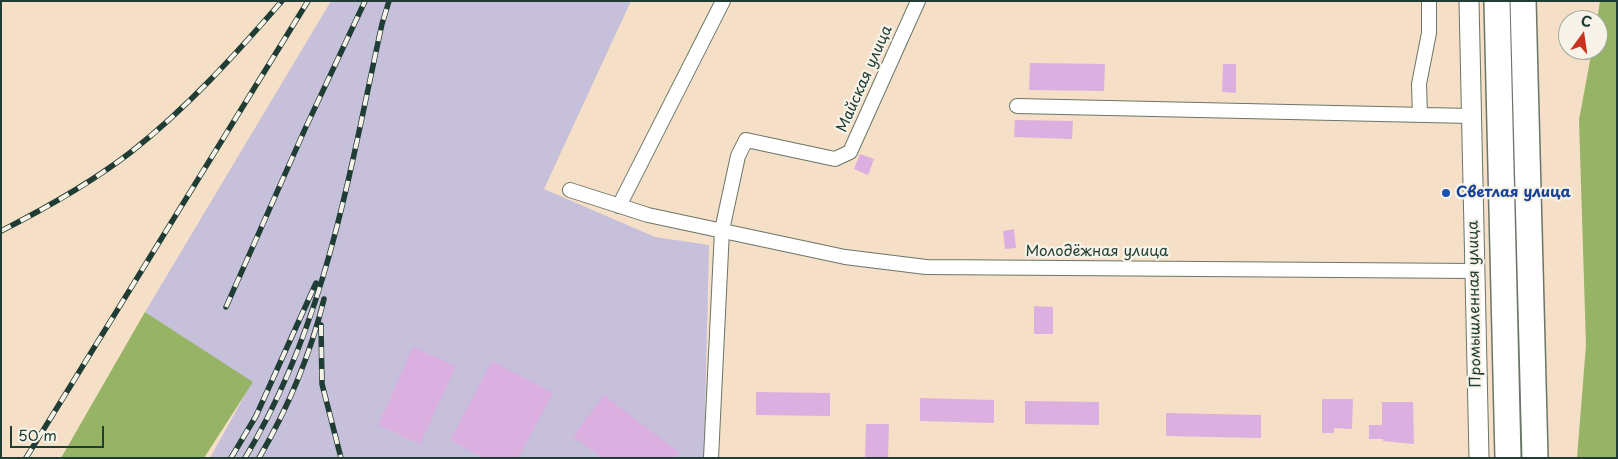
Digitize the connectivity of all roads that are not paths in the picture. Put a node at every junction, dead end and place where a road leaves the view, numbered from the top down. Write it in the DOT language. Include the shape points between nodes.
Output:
graph roads {
  1 [pos="724,1"];
  2 [pos="918,1"];
  3 [pos="1429,1"];
  4 [pos="1469,1"];
  5 [pos="1496,1"];
  6 [pos="1523,1"];
  7 [pos="1017,106"];
  8 [pos="1420,115"];
  9 [pos="1471,116"];
  10 [pos="570,190"];
  11 [pos="619,206"];
  12 [pos="722,230"];
  13 [pos="1475,271"];
  14 [pos="711,458"];
  15 [pos="1479,458"];
  16 [pos="1508,458"];
  17 [pos="1535,458"];
  1 -- 11 [label="street"];
  2 -- 12 [label="street, Майская улица" via="850,152 835,159 746,140 738,156"];
  3 -- 8 [label="street" via="1429,33 1419,84"];
  4 -- 9 [label="street, Промышленная улица"];
  5 -- 16 [label="highway"];
  6 -- 17 [label="highway"];
  7 -- 8 [label="street"];
  8 -- 9 [label="street"];
  9 -- 13 [label="street, Промышленная улица"];
  10 -- 11 [label="street, Молодёжная улица"];
  11 -- 12 [label="street, Молодёжная улица"];
  12 -- 13 [label="street, Молодёжная улица" via="845,257 926,267"];
  12 -- 14 [label="street"];
  13 -- 15 [label="street, Промышленная улица"];
}
